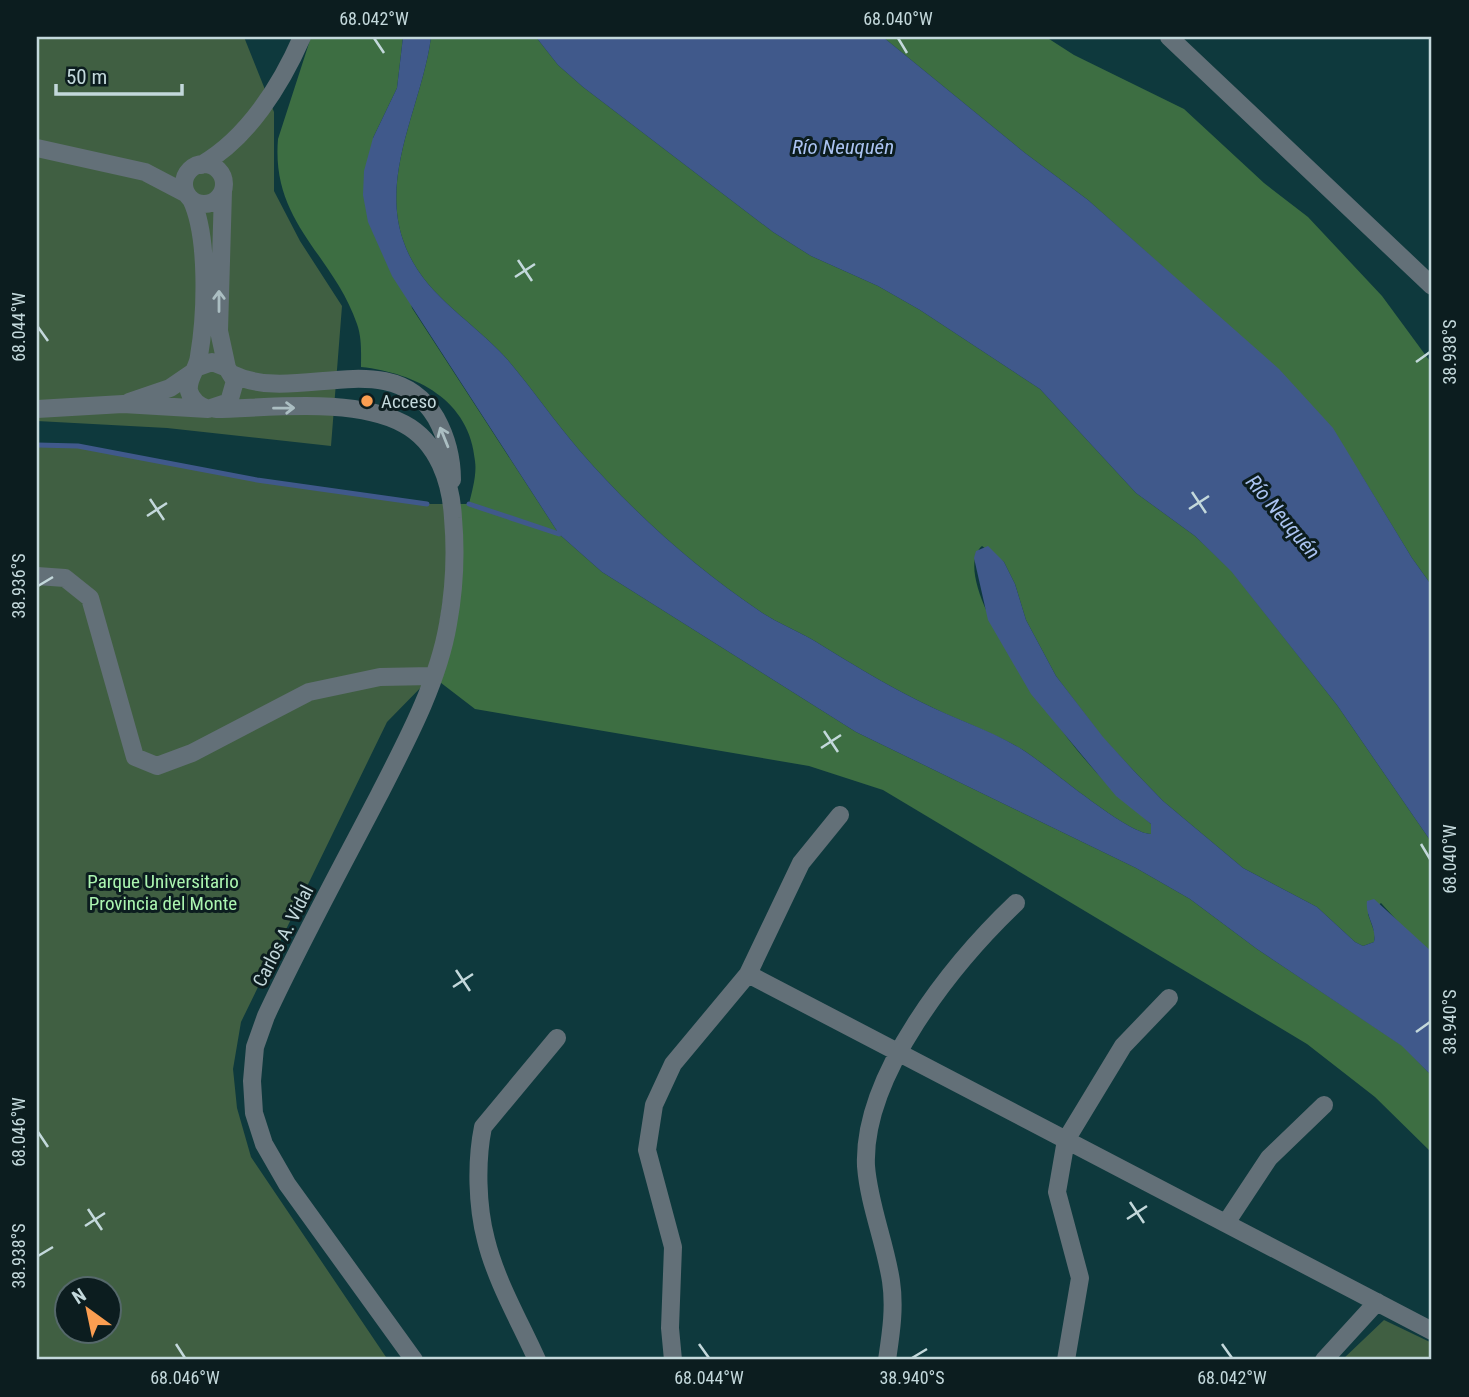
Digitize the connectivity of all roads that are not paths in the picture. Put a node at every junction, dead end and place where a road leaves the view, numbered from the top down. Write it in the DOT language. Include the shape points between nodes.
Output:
graph roads {
  1 [pos="302,37"];
  2 [pos="1169,37"];
  3 [pos="250,121"];
  4 [pos="37,148"];
  5 [pos="198,166"];
  6 [pos="145,172"];
  7 [pos="223,185"];
  8 [pos="189,197"];
  9 [pos="1432,286"];
  10 [pos="195,370"];
  11 [pos="230,371"];
  12 [pos="123,404"];
  13 [pos="37,409"];
  14 [pos="212,409"];
  15 [pos="452,504"];
  16 [pos="37,576"];
  17 [pos="432,676"];
  18 [pos="840,815"];
  19 [pos="1016,903"];
  20 [pos="748,974"];
  21 [pos="1169,998"];
  22 [pos="557,1038"];
  23 [pos="898,1052"];
  24 [pos="1324,1105"];
  25 [pos="1066,1140"];
  26 [pos="1226,1223"];
  27 [pos="1377,1302"];
  28 [pos="1432,1331"];
  29 [pos="414,1360"];
  30 [pos="537,1360"];
  31 [pos="673,1360"];
  32 [pos="887,1360"];
  33 [pos="1066,1360"];
  34 [pos="1324,1360"];
  1 -- 3 [label="street"];
  2 -- 9 [label="street"];
  3 -- 5 [label="street" via="222,151"];
  3 -- 7 [label="street"];
  4 -- 6 [label="street"];
  5 -- 6 [label="street" via="177,172"];
  5 -- 7 [label="street" via="216,169"];
  5 -- 8 [label="street" via="186,177"];
  6 -- 8 [label="street"];
  7 -- 8 [label="street" via="209,204"];
  11 -- 7 [label="street, one-way" via="219,331"];
  8 -- 10 [label="street" via="202,234 202,325"];
  10 -- 11 [label="street" via="212,362"];
  10 -- 12 [label="street" via="170,387"];
  10 -- 14 [label="street" via="191,396"];
  11 -- 14 [label="street" via="235,381 233,396"];
  15 -- 11 [label="street, one-way" via="452,470 444,436 426,404 405,387 370,379 271,384"];
  12 -- 13 [label="street"];
  12 -- 14 [label="street"];
  14 -- 15 [label="street, one-way" via="332,408 391,418 410,427 431,448"];
  15 -- 17 [label="street, Carlos A. Vidal" via="450,614"];
  16 -- 17 [label="street" via="65,578 90,598 135,757 157,766 192,753 309,692 380,677"];
  17 -- 29 [label="street, Carlos A. Vidal" via="400,754 266,1016 255,1047 252,1081 256,1123 275,1165"];
  18 -- 20 [label="street" via="801,863"];
  19 -- 23 [label="street" via="957,964"];
  20 -- 23 [label="street"];
  20 -- 31 [label="street" via="673,1064 648,1130 651,1174 673,1247"];
  21 -- 25 [label="street" via="1123,1046"];
  22 -- 30 [label="street" via="482,1127 480,1143 481,1221 486,1244"];
  23 -- 25 [label="street"];
  23 -- 32 [label="street" via="878,1103 866,1164 891,1281 893,1321"];
  24 -- 26 [label="street" via="1269,1158"];
  25 -- 26 [label="street"];
  25 -- 33 [label="street" via="1057,1192 1080,1278"];
  26 -- 27 [label="street"];
  27 -- 28 [label="street"];
  27 -- 34 [label="street"];
}
